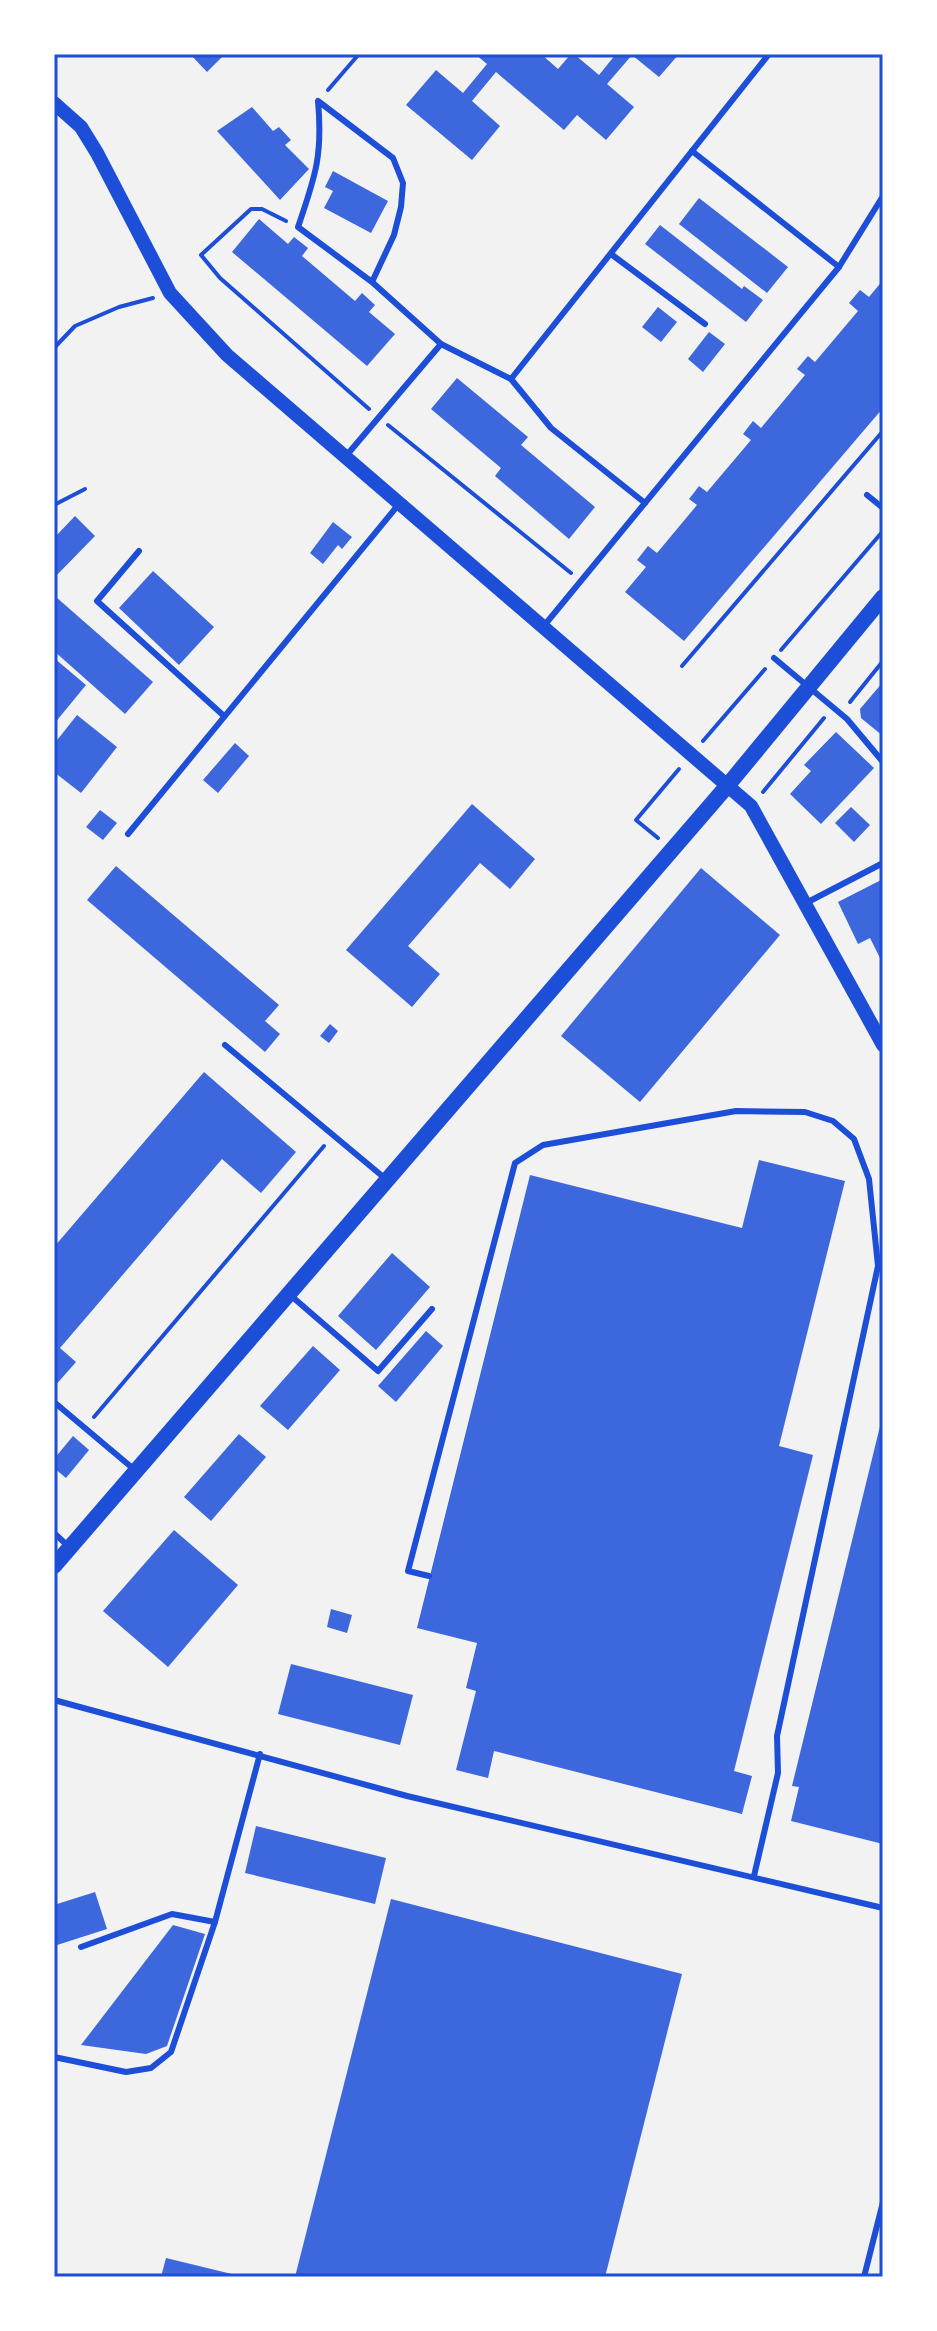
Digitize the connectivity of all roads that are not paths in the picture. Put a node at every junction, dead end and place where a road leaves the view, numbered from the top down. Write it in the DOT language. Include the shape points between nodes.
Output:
graph roads {
  1 [pos="769,54"];
  2 [pos="54,103"];
  3 [pos="692,151"];
  4 [pos="883,196"];
  5 [pos="611,254"];
  6 [pos="839,267"];
  7 [pos="372,282"];
  8 [pos="705,324"];
  9 [pos="441,344"];
  10 [pos="511,379"];
  11 [pos="346,456"];
  12 [pos="867,495"];
  13 [pos="645,503"];
  14 [pos="399,504"];
  15 [pos="883,508"];
  16 [pos="139,551"];
  17 [pos="883,597"];
  18 [pos="543,627"];
  19 [pos="774,658"];
  20 [pos="809,687"];
  21 [pos="224,716"];
  22 [pos="883,762"];
  23 [pos="728,785"];
  24 [pos="128,834"];
  25 [pos="883,863"];
  26 [pos="806,903"];
  27 [pos="225,1045"];
  28 [pos="883,1045"];
  29 [pos="387,1180"];
  30 [pos="880,1266"];
  31 [pos="289,1294"];
  32 [pos="432,1309"];
  33 [pos="54,1402"];
  34 [pos="136,1471"];
  35 [pos="54,1533"];
  36 [pos="70,1548"];
  37 [pos="54,1566"];
  38 [pos="429,1576"];
  39 [pos="54,1700"];
  40 [pos="260,1754"];
  41 [pos="754,1876"];
  42 [pos="883,1908"];
  43 [pos="215,1922"];
  44 [pos="81,1947"];
  45 [pos="54,2057"];
  46 [pos="883,2202"];
  47 [pos="864,2277"];
  1 -- 3 [label="lane"];
  2 -- 11 [label="street" via="81,127 97,153 170,293 227,355"];
  3 -- 5 [label="lane"];
  3 -- 6 [label="lane"];
  4 -- 6 [label="lane"];
  5 -- 8 [label="lane"];
  5 -- 10 [label="lane"];
  6 -- 13 [label="lane"];
  7 -- 7 [label="lane" via="394,235 403,183 393,158 318,101 317,171 298,227"];
  7 -- 9 [label="lane"];
  9 -- 10 [label="lane"];
  9 -- 11 [label="lane"];
  10 -- 13 [label="lane" via="551,428"];
  11 -- 14 [label="street"];
  12 -- 15 [label="lane"];
  13 -- 18 [label="lane"];
  14 -- 18 [label="street"];
  14 -- 21 [label="lane"];
  16 -- 21 [label="lane" via="97,601"];
  17 -- 20 [label="main road"];
  18 -- 23 [label="street"];
  19 -- 20 [label="lane"];
  20 -- 22 [label="lane" via="841,713"];
  20 -- 23 [label="main road"];
  21 -- 24 [label="lane"];
  23 -- 26 [label="street" via="751,806"];
  23 -- 29 [label="main road"];
  25 -- 26 [label="lane"];
  26 -- 28 [label="street"];
  27 -- 29 [label="lane"];
  29 -- 31 [label="main road"];
  30 -- 38 [label="lane" via="869,1179 854,1139 833,1121 805,1112 736,1111 543,1145 515,1163 408,1571"];
  30 -- 41 [label="lane" via="777,1736 778,1773"];
  31 -- 32 [label="lane" via="378,1371"];
  31 -- 34 [label="main road"];
  33 -- 34 [label="lane"];
  34 -- 36 [label="main road"];
  35 -- 36 [label="lane"];
  36 -- 37 [label="main road"];
  39 -- 40 [label="lane"];
  40 -- 41 [label="lane" via="407,1796"];
  40 -- 43 [label="lane"];
  41 -- 42 [label="lane"];
  43 -- 44 [label="lane" via="172,1914"];
  43 -- 45 [label="lane" via="171,2052 151,2068 126,2072"];
  46 -- 47 [label="lane"];
}
